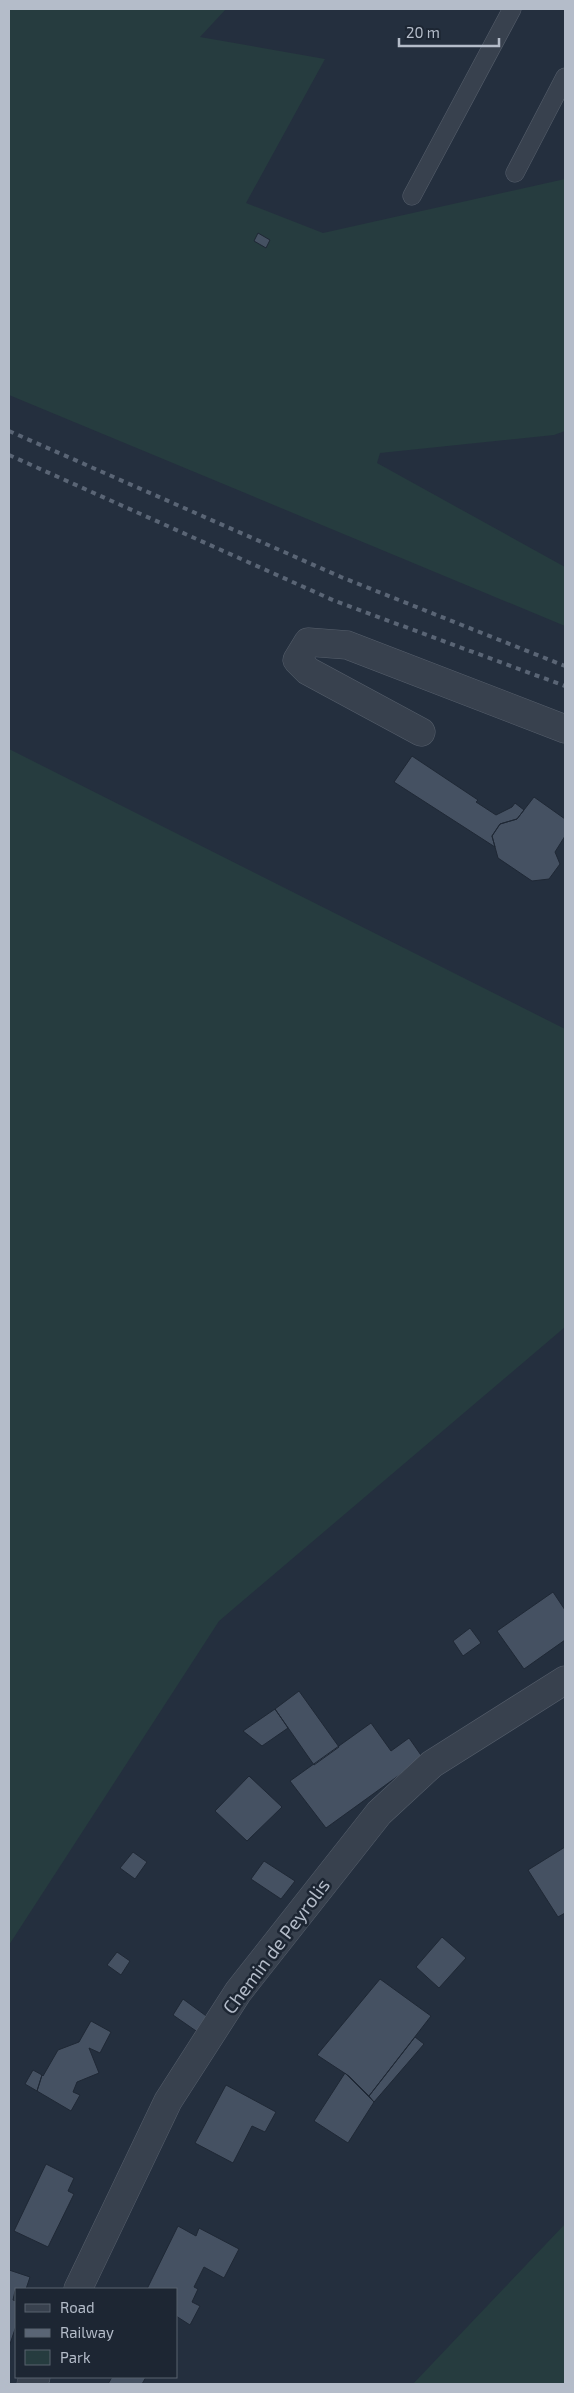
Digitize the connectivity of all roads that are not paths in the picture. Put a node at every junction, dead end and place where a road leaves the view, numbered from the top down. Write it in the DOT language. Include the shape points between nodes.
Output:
graph roads {
  1 [pos="512,9"];
  2 [pos="565,76"];
  3 [pos="515,173"];
  4 [pos="412,196"];
  5 [pos="565,729"];
  6 [pos="421,732"];
  7 [pos="565,1680"];
  8 [pos="78,2288"];
  1 -- 4 [label="lane"];
  2 -- 3 [label="lane"];
  5 -- 6 [label="street" via="347,645 308,642 297,660 308,671"];
  7 -- 8 [label="street, Chemin de Peyrolis" via="432,1764 379,1813 238,1992 168,2101"];
}
